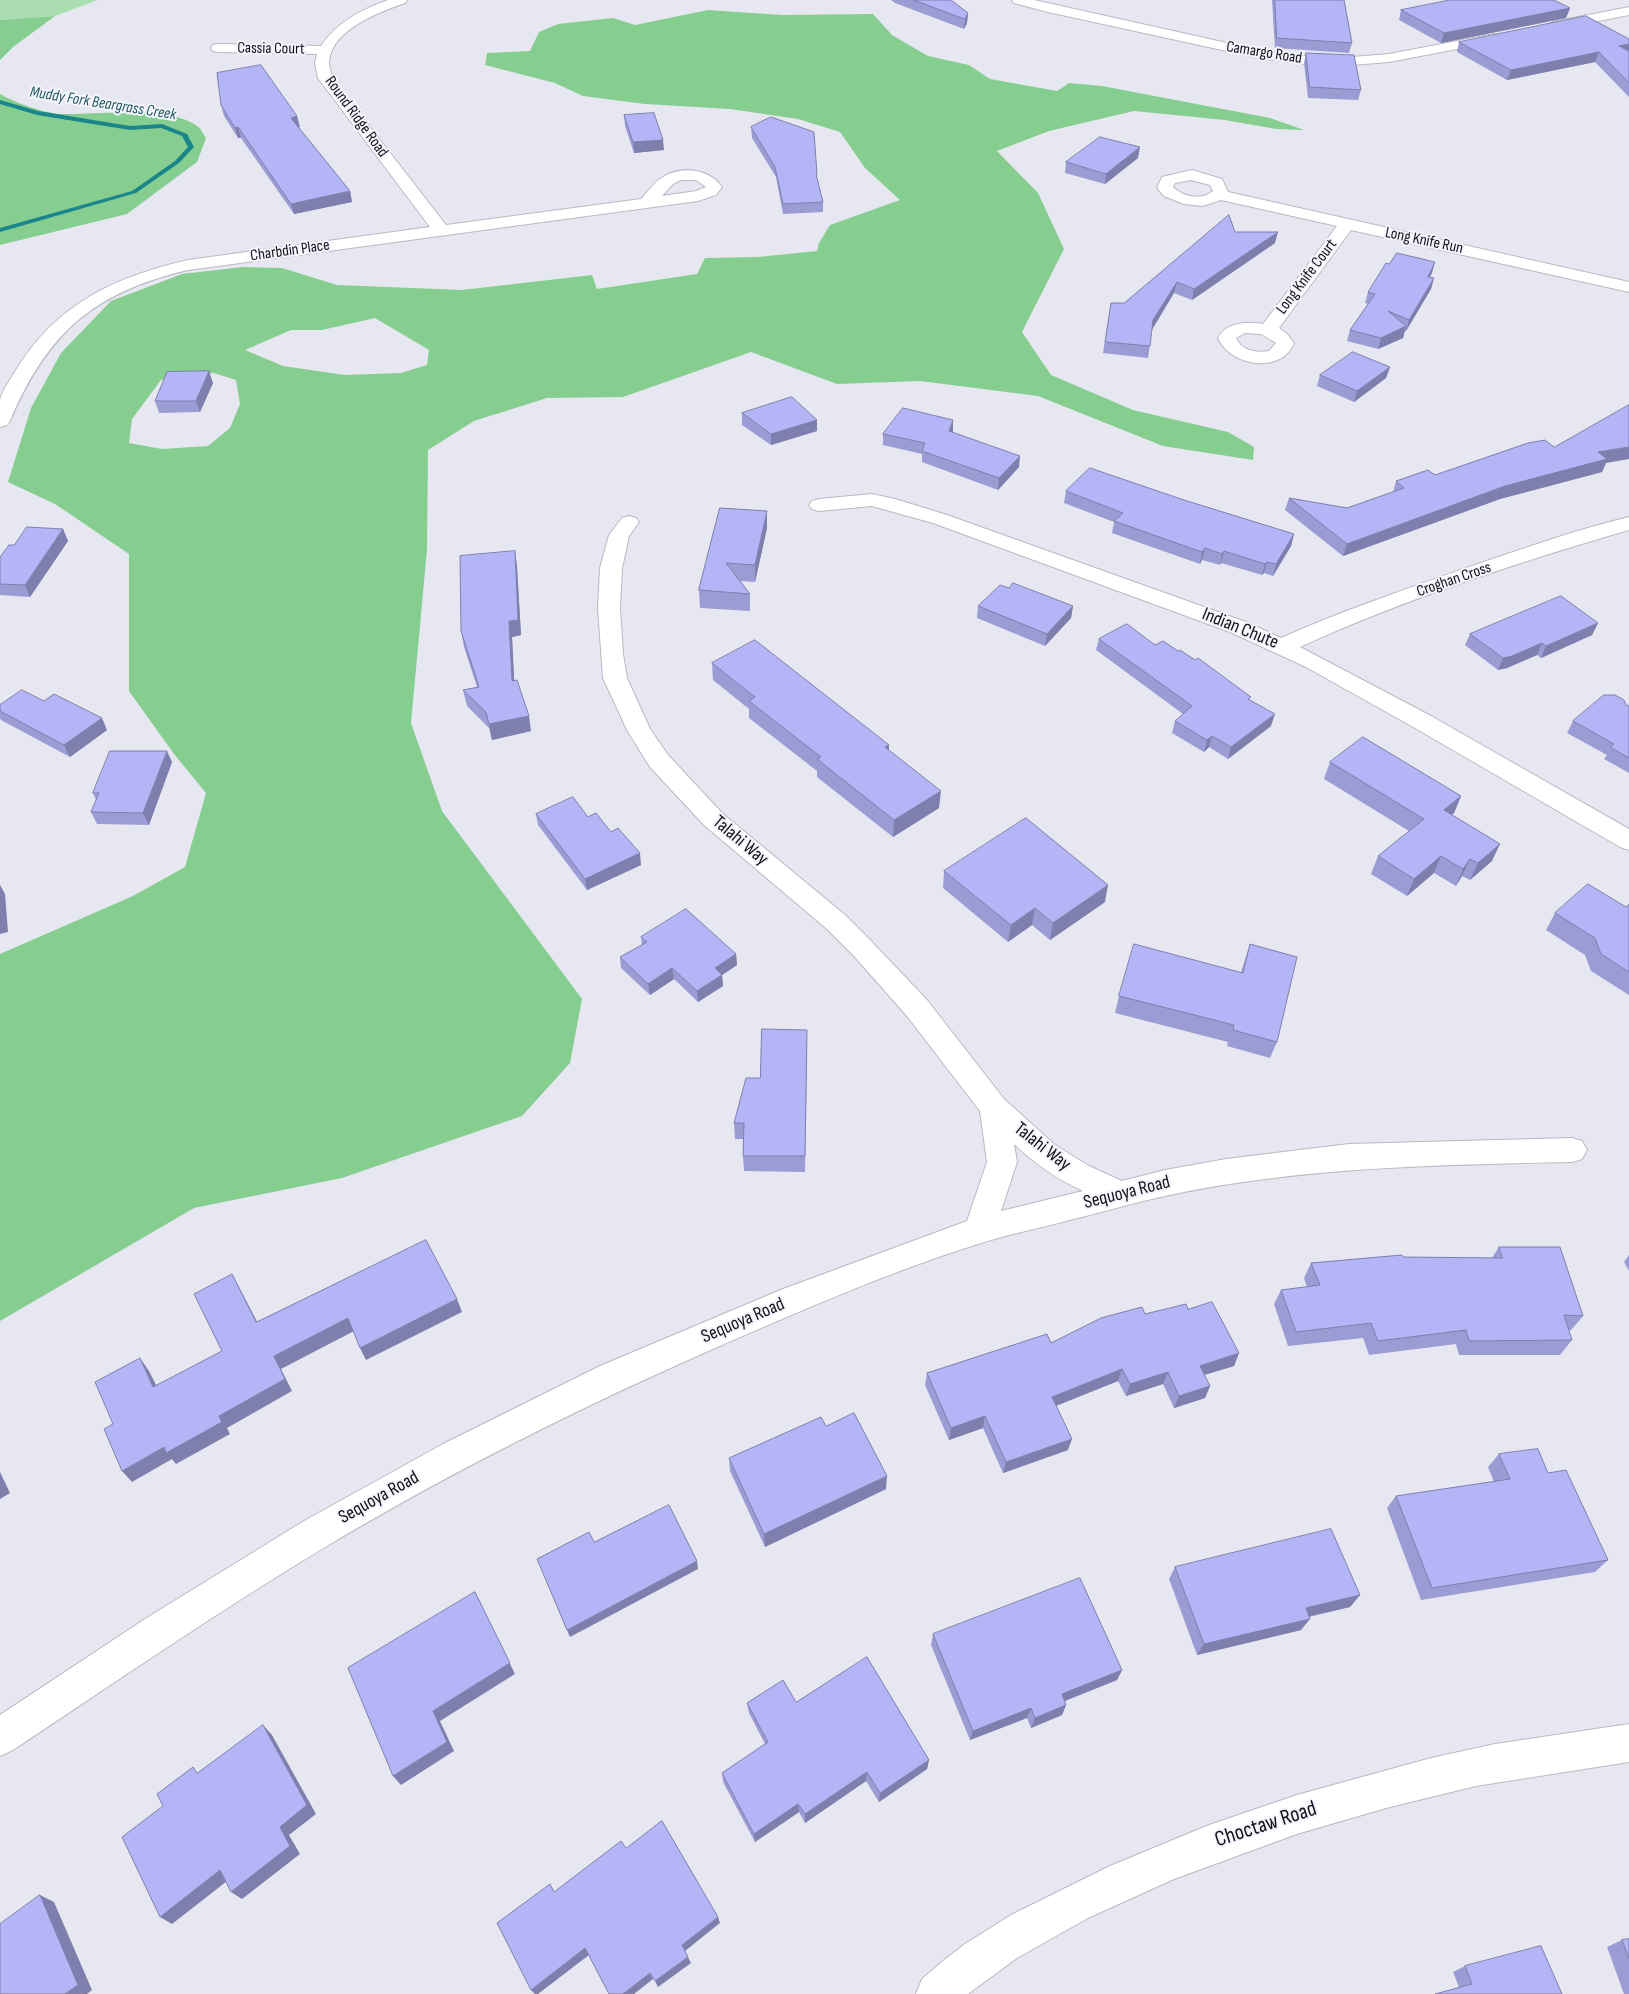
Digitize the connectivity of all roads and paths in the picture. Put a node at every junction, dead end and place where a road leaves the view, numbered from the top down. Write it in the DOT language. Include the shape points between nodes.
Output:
graph roads {
  1 [pos="400,0"];
  2 [pos="1019,0"];
  3 [pos="1629,10"];
  4 [pos="1615,13"];
  5 [pos="1629,21"];
  6 [pos="1538,29"];
  7 [pos="1510,35"];
  8 [pos="218,48"];
  9 [pos="325,50"];
  10 [pos="1219,195"];
  11 [pos="647,202"];
  12 [pos="1347,224"];
  13 [pos="440,230"];
  14 [pos="1629,286"];
  15 [pos="1268,330"];
  16 [pos="0,421"];
  17 [pos="819,505"];
  18 [pos="629,522"];
  19 [pos="1629,522"];
  20 [pos="1282,646"];
  21 [pos="1629,841"];
  22 [pos="994,1107"];
  23 [pos="1572,1150"];
  24 [pos="1121,1194"];
  25 [pos="979,1230"];
  26 [pos="0,1737"];
  27 [pos="1629,1743"];
  28 [pos="938,1994"];
  1 -- 9 [label="street, Round Ridge Road" via="366,14 340,31"];
  2 -- 7 [label="street, Camargo Road" via="1244,50 1312,60 1390,58"];
  3 -- 4 [label="street"];
  4 -- 5 [label="street"];
  4 -- 6 [label="street"];
  8 -- 9 [label="street, Cassia Court"];
  9 -- 13 [label="street, Round Ridge Road" via="322,71 325,78"];
  10 -- 12 [label="street, Long Knife Run"];
  11 -- 13 [label="street, Charbdin Place"];
  12 -- 14 [label="street, Long Knife Run"];
  12 -- 15 [label="street, Long Knife Court"];
  13 -- 16 [label="street, Charbdin Place" via="188,265 134,278 106,291 82,308 45,343 22,372"];
  17 -- 20 [label="street, Indian Chute" via="872,500 888,503 1168,600"];
  18 -- 22 [label="street, Talahi Way" via="620,535 610,568 609,608 615,678 639,730 659,761 712,819 836,922 863,949 917,1008"];
  19 -- 20 [label="street, Croghan Cross" via="1564,541 1416,593 1315,630"];
  20 -- 21 [label="street, Indian Chute" via="1423,722"];
  22 -- 24 [label="street, Talahi Way" via="1044,1154 1078,1175"];
  22 -- 25 [label="street, Talahi Way" via="1002,1162"];
  23 -- 24 [label="street, Sequoya Road" via="1349,1157 1226,1172"];
  24 -- 25 [label="street, Sequoya Road"];
  25 -- 26 [label="street, Sequoya Road" via="785,1302 612,1378 455,1456 316,1533 158,1632"];
  27 -- 28 [label="street, Choctaw Road" via="1478,1767 1405,1783 1323,1806 1186,1852 1063,1907 1009,1938"];
}
